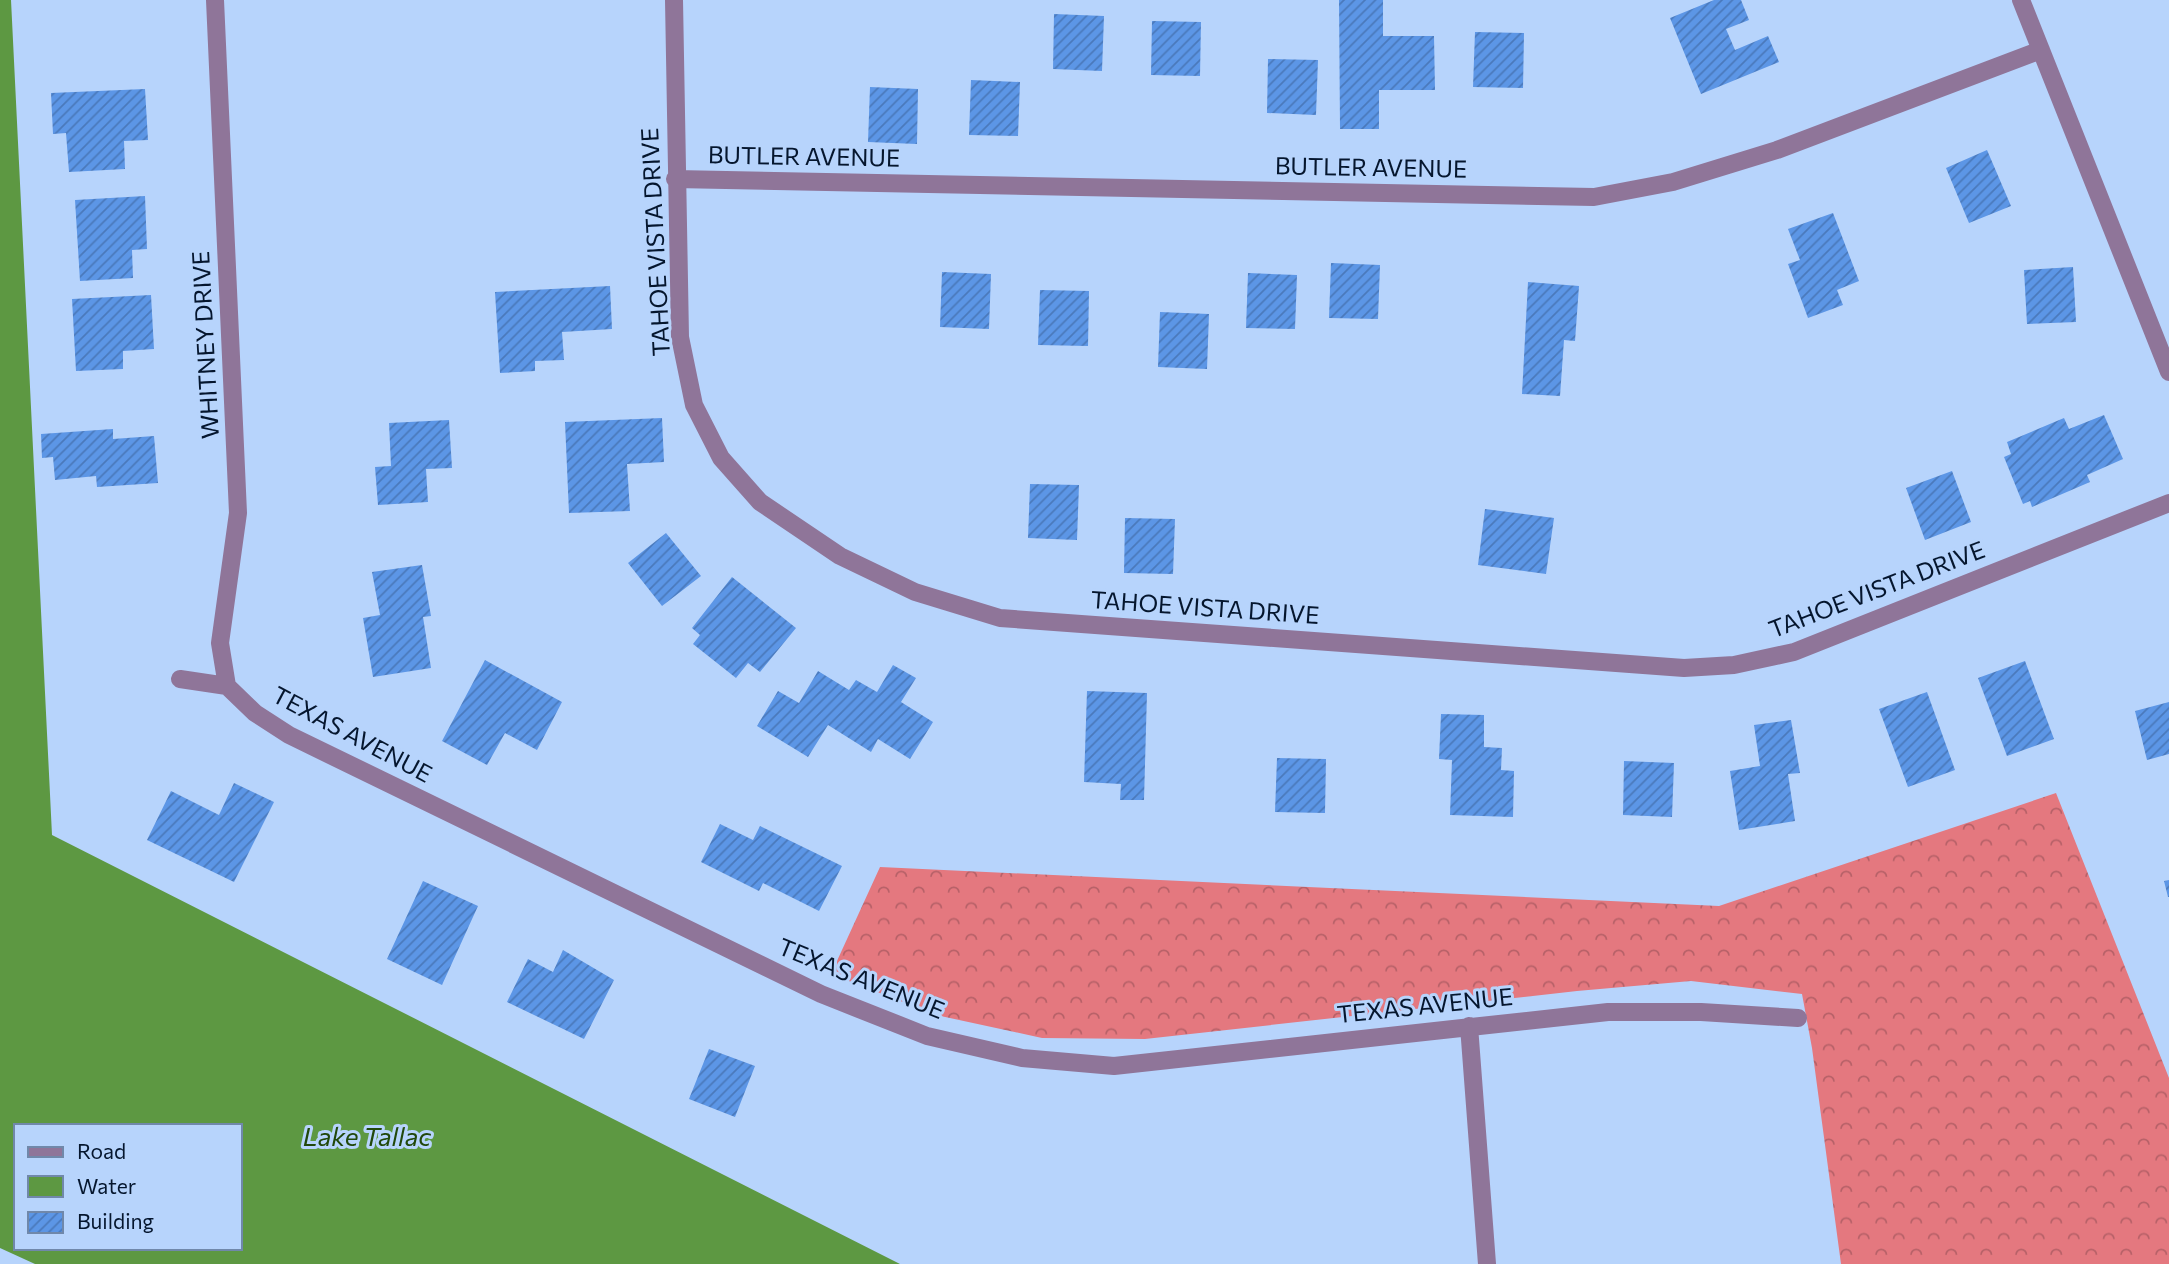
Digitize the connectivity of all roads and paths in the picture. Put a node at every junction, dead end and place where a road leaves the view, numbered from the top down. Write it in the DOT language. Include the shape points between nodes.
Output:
graph roads {
  1 [pos="215,0"];
  2 [pos="674,0"];
  3 [pos="2021,0"];
  4 [pos="2041,50"];
  5 [pos="675,178"];
  6 [pos="2169,372"];
  7 [pos="2169,503"];
  8 [pos="180,679"];
  9 [pos="227,686"];
  10 [pos="1798,1018"];
  11 [pos="1469,1026"];
  12 [pos="1487,1264"];
  1 -- 9 [label="street, WHITNEY DRIVE" via="238,513 220,643"];
  2 -- 5 [label="street, TAHOE VISTA DRIVE"];
  3 -- 4 [label="street"];
  4 -- 5 [label="street, BUTLER AVENUE" via="1777,150 1673,182 1594,197"];
  4 -- 6 [label="street"];
  5 -- 7 [label="street, TAHOE VISTA DRIVE" via="680,337 694,405 721,458 760,502 840,556 915,592 1000,618 1684,668 1734,665 1794,652"];
  8 -- 9 [label="street"];
  9 -- 11 [label="street, TEXAS AVENUE" via="255,713 289,735 821,994 926,1036 1023,1058 1114,1066"];
  10 -- 11 [label="street, TEXAS AVENUE" via="1608,1012"];
  11 -- 12 [label="street"];
}
